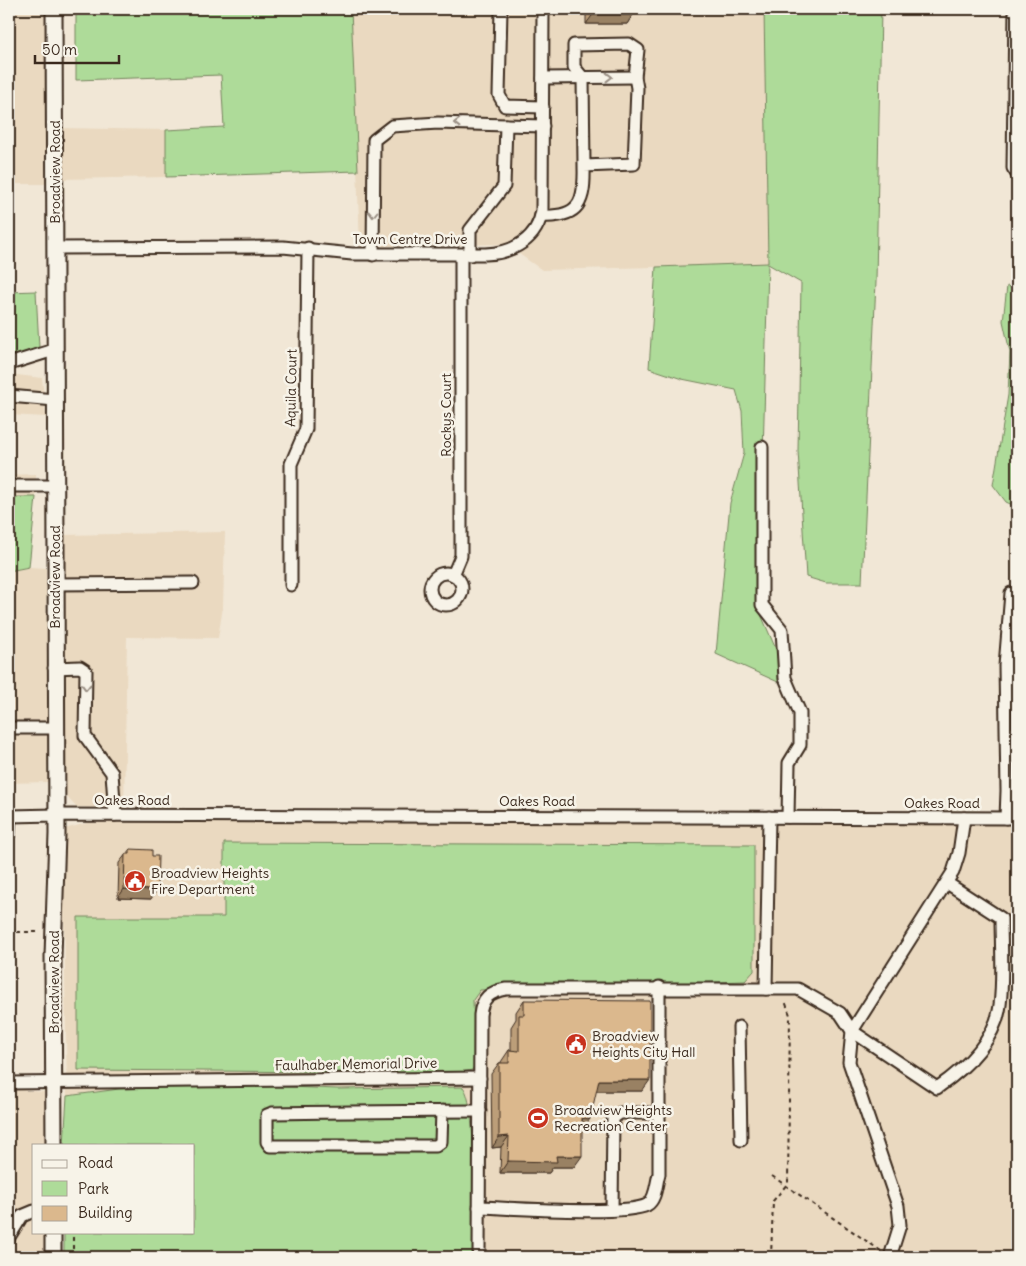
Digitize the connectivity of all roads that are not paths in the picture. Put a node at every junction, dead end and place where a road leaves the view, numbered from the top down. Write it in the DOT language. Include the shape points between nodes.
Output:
graph roads {
  1 [pos="54,9"];
  2 [pos="500,9"];
  3 [pos="542,9"];
  4 [pos="1015,9"];
  5 [pos="635,77"];
  6 [pos="542,78"];
  7 [pos="583,78"];
  8 [pos="543,107"];
  9 [pos="506,125"];
  10 [pos="543,126"];
  11 [pos="584,166"];
  12 [pos="1017,174"];
  13 [pos="541,216"];
  14 [pos="55,248"];
  15 [pos="308,248"];
  16 [pos="373,255"];
  17 [pos="465,255"];
  18 [pos="54,350"];
  19 [pos="9,364"];
  20 [pos="9,396"];
  21 [pos="55,400"];
  22 [pos="762,447"];
  23 [pos="9,486"];
  24 [pos="55,486"];
  25 [pos="453,575"];
  26 [pos="193,583"];
  27 [pos="54,584"];
  28 [pos="290,585"];
  29 [pos="1011,592"];
  30 [pos="54,668"];
  31 [pos="9,728"];
  32 [pos="55,728"];
  33 [pos="56,815"];
  34 [pos="115,815"];
  35 [pos="9,816"];
  36 [pos="768,817"];
  37 [pos="788,817"];
  38 [pos="964,818"];
  39 [pos="1011,818"];
  40 [pos="9,834"];
  41 [pos="947,883"];
  42 [pos="659,987"];
  43 [pos="766,989"];
  44 [pos="739,1027"];
  45 [pos="852,1031"];
  46 [pos="480,1078"];
  47 [pos="9,1082"];
  48 [pos="54,1083"];
  49 [pos="442,1111"];
  50 [pos="480,1111"];
  51 [pos="659,1113"];
  52 [pos="741,1140"];
  53 [pos="54,1144"];
  54 [pos="479,1206"];
  55 [pos="612,1210"];
  56 [pos="32,1213"];
  57 [pos="53,1234"];
  58 [pos="9,1237"];
  59 [pos="53,1257"];
  60 [pos="479,1257"];
  61 [pos="890,1257"];
  1 -- 14 [label="main road, Broadview Road"];
  2 -- 8 [label="street" via="499,95 506,106"];
  3 -- 6 [label="street"];
  4 -- 12 [label="street" via="1013,168"];
  7 -- 5 [label="street, one-way"];
  5 -- 7 [label="street" via="638,50 629,44 574,45 574,67"];
  5 -- 11 [label="street" via="634,164"];
  6 -- 7 [label="street"];
  6 -- 8 [label="street"];
  7 -- 11 [label="street"];
  8 -- 10 [label="street"];
  9 -- 10 [label="street"];
  9 -- 16 [label="street, one-way" via="438,123 392,126 374,140"];
  9 -- 17 [label="street, Rockys Court" via="504,186 470,230"];
  10 -- 13 [label="street"];
  11 -- 13 [label="street" via="582,199 570,214"];
  13 -- 17 [label="street, Town Centre Drive" via="533,231 517,247 495,254"];
  14 -- 15 [label="street, Town Centre Drive"];
  14 -- 18 [label="main road, Broadview Road"];
  15 -- 16 [label="street, Town Centre Drive" via="340,254"];
  15 -- 28 [label="street, Aquila Court" via="306,429 291,464"];
  16 -- 17 [label="street, Town Centre Drive"];
  17 -- 25 [label="street, Rockys Court" via="461,556"];
  18 -- 19 [label="street"];
  18 -- 21 [label="main road, Broadview Road"];
  20 -- 21 [label="street"];
  21 -- 24 [label="main road, Broadview Road"];
  22 -- 37 [label="street" via="762,605 782,630 785,678 800,713 800,745 789,763"];
  23 -- 24 [label="street"];
  24 -- 27 [label="main road, Broadview Road"];
  26 -- 27 [label="street"];
  27 -- 30 [label="main road, Broadview Road"];
  29 -- 39 [label="street" via="1005,666"];
  30 -- 32 [label="main road, Broadview Road"];
  30 -- 34 [label="street, one-way" via="80,667 86,671 85,736 112,773"];
  31 -- 32 [label="street"];
  32 -- 33 [label="main road, Broadview Road"];
  33 -- 34 [label="street, Oakes Road"];
  33 -- 35 [label="street, Oakes Road"];
  33 -- 48 [label="main road, Broadview Road"];
  34 -- 36 [label="street, Oakes Road"];
  35 -- 40 [label="street"];
  36 -- 37 [label="street, Oakes Road"];
  36 -- 43 [label="street"];
  37 -- 38 [label="street, Oakes Road"];
  38 -- 39 [label="street, Oakes Road"];
  38 -- 41 [label="street" via="959,853"];
  41 -- 45 [label="street"];
  41 -- 45 [label="street" via="1001,918 999,1012 984,1045 953,1077 937,1088"];
  42 -- 43 [label="street"];
  42 -- 46 [label="street" via="506,989 487,995 480,1015"];
  42 -- 51 [label="street"];
  43 -- 45 [label="street" via="798,990 840,1013"];
  44 -- 52 [label="street"];
  45 -- 61 [label="street" via="849,1062 898,1206 900,1225"];
  46 -- 48 [label="street, Faulhaber Memorial Drive"];
  46 -- 50 [label="street"];
  47 -- 48 [label="street, Faulhaber Memorial Drive"];
  48 -- 53 [label="main road, Broadview Road"];
  49 -- 49 [label="street" via="272,1113 267,1115 267,1142 270,1146 436,1146 441,1142"];
  49 -- 50 [label="street"];
  50 -- 54 [label="street"];
  51 -- 55 [label="street" via="658,1174 653,1199 646,1205"];
  51 -- 55 [label="street" via="620,1114 613,1118"];
  54 -- 55 [label="street"];
  54 -- 60 [label="street"];
  56 -- 58 [label="street" via="22,1216"];
  57 -- 59 [label="main road"];
}
